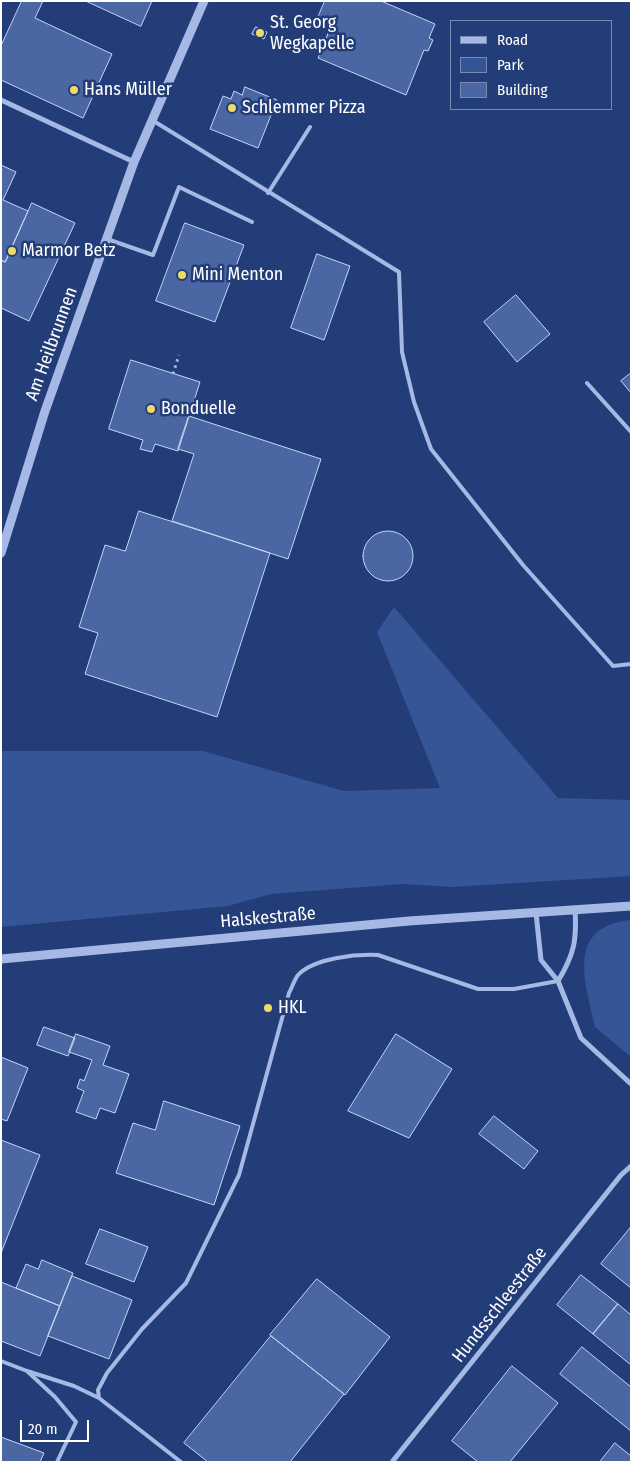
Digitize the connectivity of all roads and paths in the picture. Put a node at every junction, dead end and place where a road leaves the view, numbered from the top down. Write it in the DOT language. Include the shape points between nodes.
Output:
graph roads {
  1 [pos="204,1"];
  2 [pos="1,100"];
  3 [pos="151,120"];
  4 [pos="310,127"];
  5 [pos="134,162"];
  6 [pos="268,193"];
  7 [pos="252,222"];
  8 [pos="107,239"];
  9 [pos="179,355"];
  10 [pos="174,374"];
  11 [pos="587,383"];
  12 [pos="631,432"];
  13 [pos="1,553"];
  14 [pos="631,664"];
  15 [pos="631,906"];
  16 [pos="575,910"];
  17 [pos="536,913"];
  18 [pos="2,960"];
  19 [pos="558,981"];
  20 [pos="631,1084"];
  21 [pos="631,1166"];
  22 [pos="1,1361"];
  23 [pos="27,1371"];
  24 [pos="99,1398"];
  25 [pos="57,1462"];
  26 [pos="181,1462"];
  27 [pos="392,1462"];
  1 -- 3 [label="street, Am Heilbrunnen"];
  2 -- 5 [label="street"];
  3 -- 5 [label="street, Am Heilbrunnen"];
  3 -- 6 [label="lane"];
  4 -- 6 [label="lane"];
  5 -- 8 [label="street, Am Heilbrunnen"];
  6 -- 14 [label="lane" via="399,272 402,352 414,402 431,449 523,565 613,666"];
  7 -- 8 [label="lane" via="179,187 154,255"];
  8 -- 13 [label="street, Am Heilbrunnen" via="45,411"];
  9 -- 10 [label="path"];
  11 -- 12 [label="lane"];
  15 -- 16 [label="street, Halskestraße"];
  16 -- 17 [label="street, Halskestraße"];
  16 -- 19 [label="street" via="577,935 570,961"];
  17 -- 18 [label="street, Halskestraße" via="409,921"];
  17 -- 19 [label="street" via="541,960"];
  19 -- 20 [label="street" via="581,1038"];
  19 -- 24 [label="lane" via="514,989 478,989 378,955 363,954 311,965 298,976 289,993 239,1175 186,1283 107,1373 98,1390"];
  21 -- 27 [label="street, Hundsschleestraße"];
  22 -- 23 [label="lane"];
  23 -- 24 [label="lane"];
  23 -- 25 [label="lane" via="76,1422"];
  24 -- 26 [label="lane"];
}
